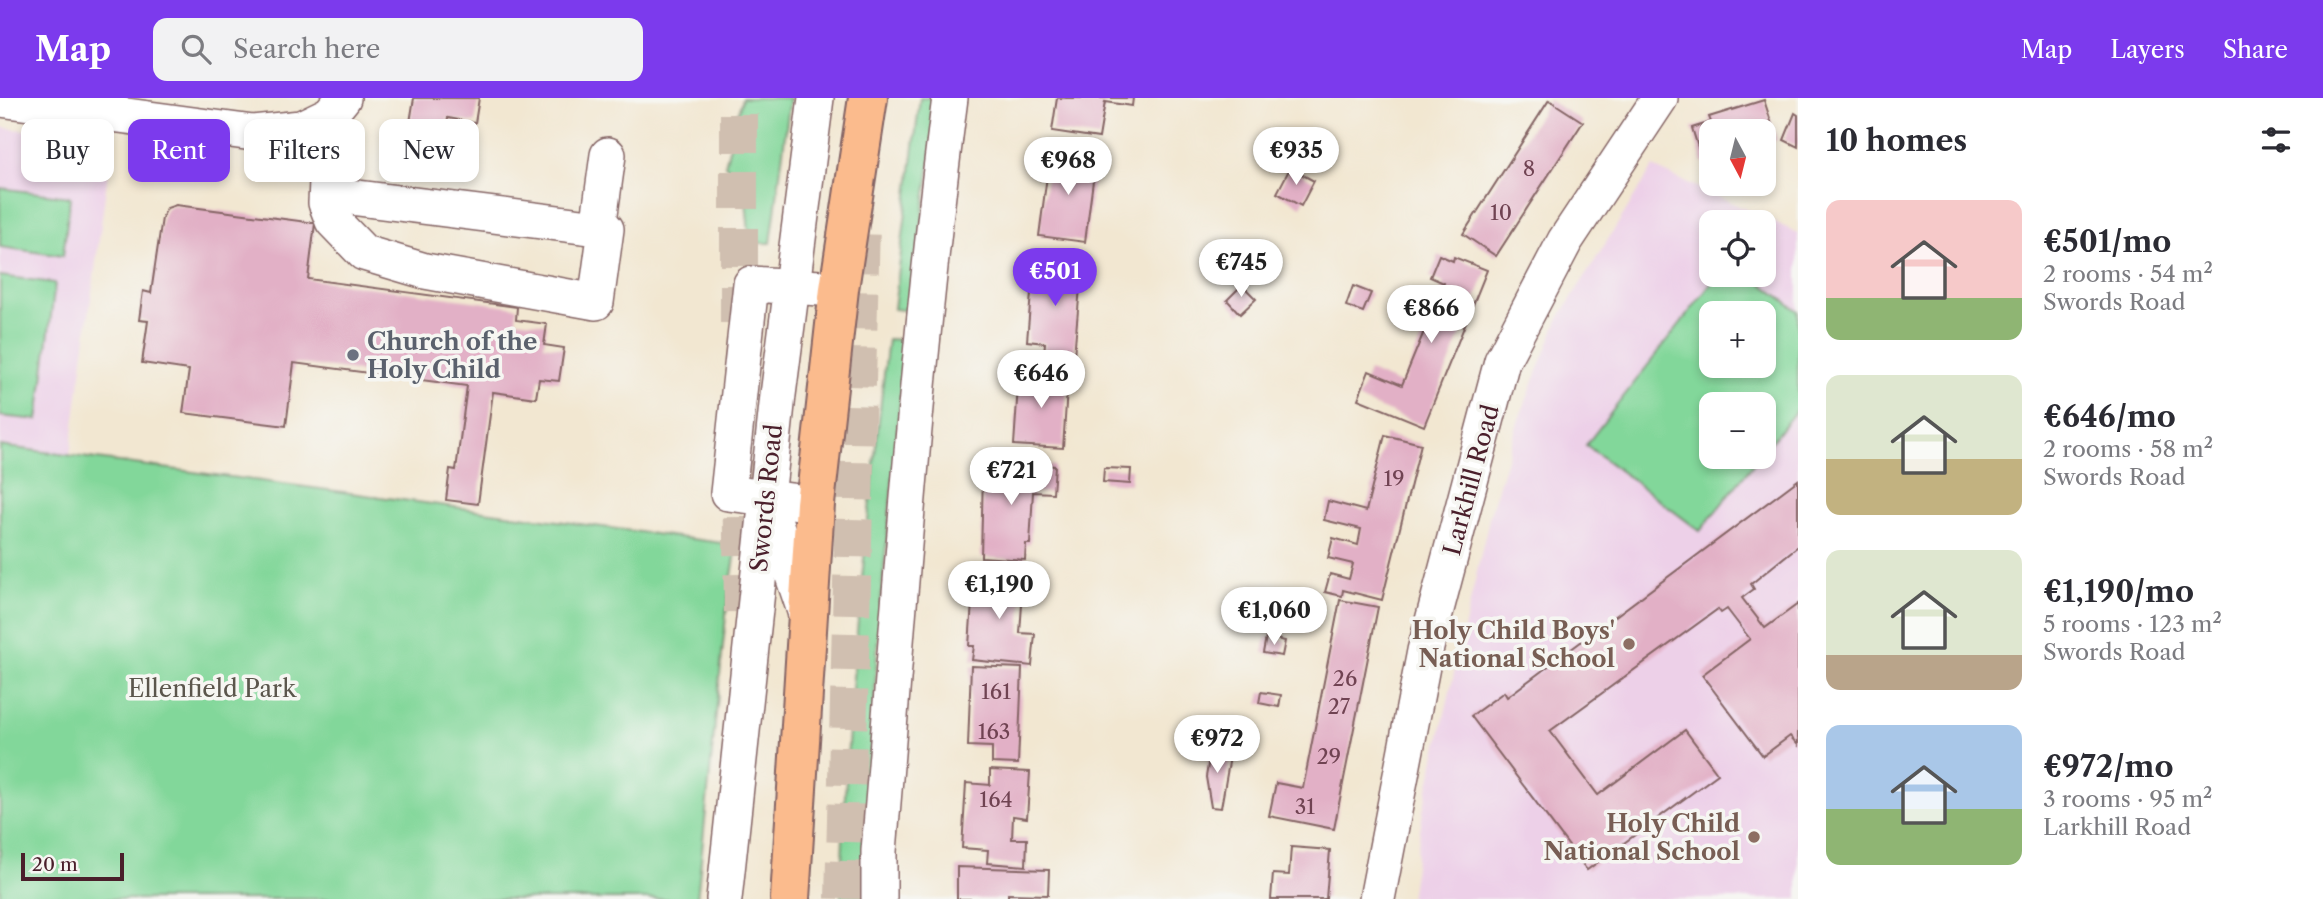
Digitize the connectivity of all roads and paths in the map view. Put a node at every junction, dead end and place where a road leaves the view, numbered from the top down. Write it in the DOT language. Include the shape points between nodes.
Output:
graph roads {
  1 [pos="816,98"];
  2 [pos="868,98"];
  3 [pos="950,98"];
  4 [pos="1660,98"];
  5 [pos="0,100"];
  6 [pos="336,106"];
  7 [pos="608,155"];
  8 [pos="326,202"];
  9 [pos="598,228"];
  10 [pos="792,286"];
  11 [pos="839,289"];
  12 [pos="766,498"];
  13 [pos="815,504"];
  14 [pos="807,618"];
  15 [pos="724,899"];
  16 [pos="790,899"];
  17 [pos="879,899"];
  18 [pos="1377,899"];
  1 -- 10 [label="street"];
  2 -- 11 [label="main road, Swords Road"];
  3 -- 17 [label="street" via="912,438"];
  4 -- 18 [label="street, Larkhill Road" via="1565,241 1502,361 1425,652"];
  5 -- 6 [label="street" via="253,133 301,128"];
  6 -- 8 [label="street"];
  7 -- 9 [label="street"];
  8 -- 9 [label="street" via="350,197"];
  8 -- 9 [label="street" via="333,221 364,253 425,271 596,302 606,229"];
  10 -- 11 [label="street"];
  10 -- 12 [label="street" via="751,284 728,493"];
  11 -- 13 [label="main road, Swords Road"];
  12 -- 13 [label="street"];
  12 -- 14 [label="street"];
  12 -- 15 [label="street, Swords Road"];
  13 -- 14 [label="main road, Swords Road"];
  14 -- 16 [label="main road, Swords Road"];
}
